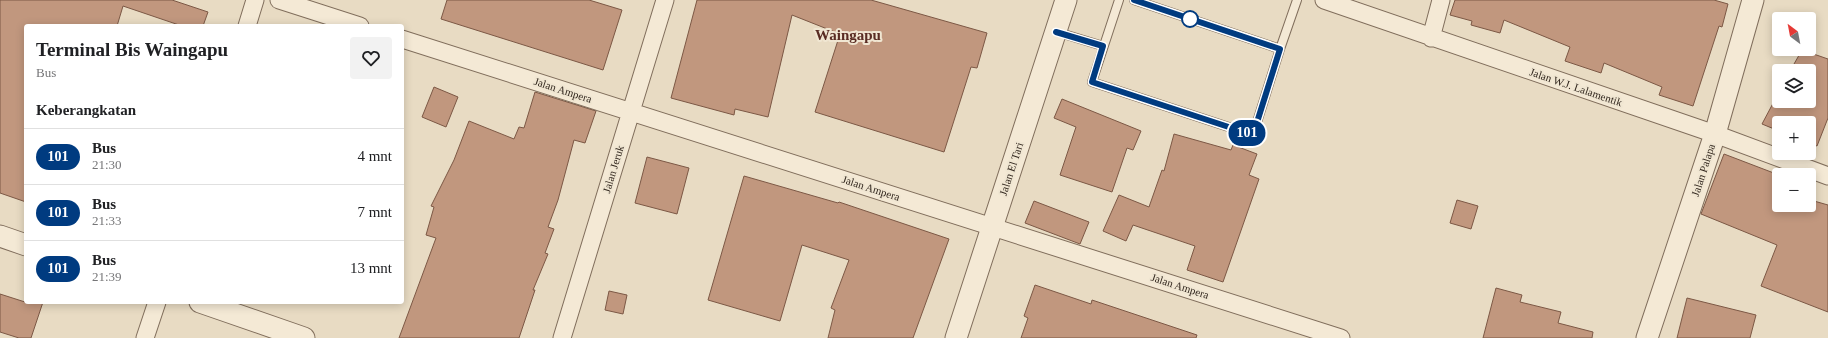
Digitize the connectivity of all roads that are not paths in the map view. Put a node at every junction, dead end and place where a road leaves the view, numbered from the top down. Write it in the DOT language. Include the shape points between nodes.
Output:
graph roads {
  1 [pos="255,0"];
  2 [pos="279,0"];
  3 [pos="665,0"];
  4 [pos="1066,0"];
  5 [pos="1119,0"];
  6 [pos="1134,0"];
  7 [pos="1297,0"];
  8 [pos="1324,0"];
  9 [pos="1442,0"];
  10 [pos="1753,0"];
  11 [pos="248,24"];
  12 [pos="354,24"];
  13 [pos="1056,32"];
  14 [pos="1432,38"];
  15 [pos="404,40"];
  16 [pos="1103,46"];
  17 [pos="1280,49"];
  18 [pos="630,112"];
  19 [pos="1715,134"];
  20 [pos="1828,176"];
  21 [pos="992,227"];
  22 [pos="0,236"];
  23 [pos="24,244"];
  24 [pos="156,304"];
  25 [pos="206,304"];
  26 [pos="145,338"];
  27 [pos="304,338"];
  28 [pos="562,338"];
  29 [pos="956,338"];
  30 [pos="1340,338"];
  31 [pos="1647,338"];
  1 -- 11 [label="street"];
  2 -- 12 [label="street"];
  3 -- 18 [label="street, Jalan Jeruk"];
  4 -- 13 [label="street, Jalan El Tari"];
  5 -- 16 [label="lane"];
  6 -- 17 [label="lane"];
  7 -- 17 [label="lane"];
  8 -- 14 [label="street, Jalan W.J. Lalamentik"];
  9 -- 14 [label="street"];
  10 -- 19 [label="street, Jalan Palapa"];
  13 -- 16 [label="lane"];
  13 -- 21 [label="street, Jalan El Tari"];
  14 -- 19 [label="street, Jalan W.J. Lalamentik"];
  15 -- 18 [label="street, Jalan Ampera"];
  16 -- 17 [label="lane" via="1092,82 1253,135"];
  18 -- 21 [label="street, Jalan Ampera"];
  18 -- 28 [label="street, Jalan Jeruk"];
  19 -- 20 [label="street, Jalan W.J. Lalamentik"];
  19 -- 31 [label="street, Jalan Palapa"];
  21 -- 29 [label="street, Jalan El Tari"];
  21 -- 30 [label="street, Jalan Ampera"];
  22 -- 23 [label="street"];
  24 -- 26 [label="street"];
  25 -- 27 [label="street"];
}
